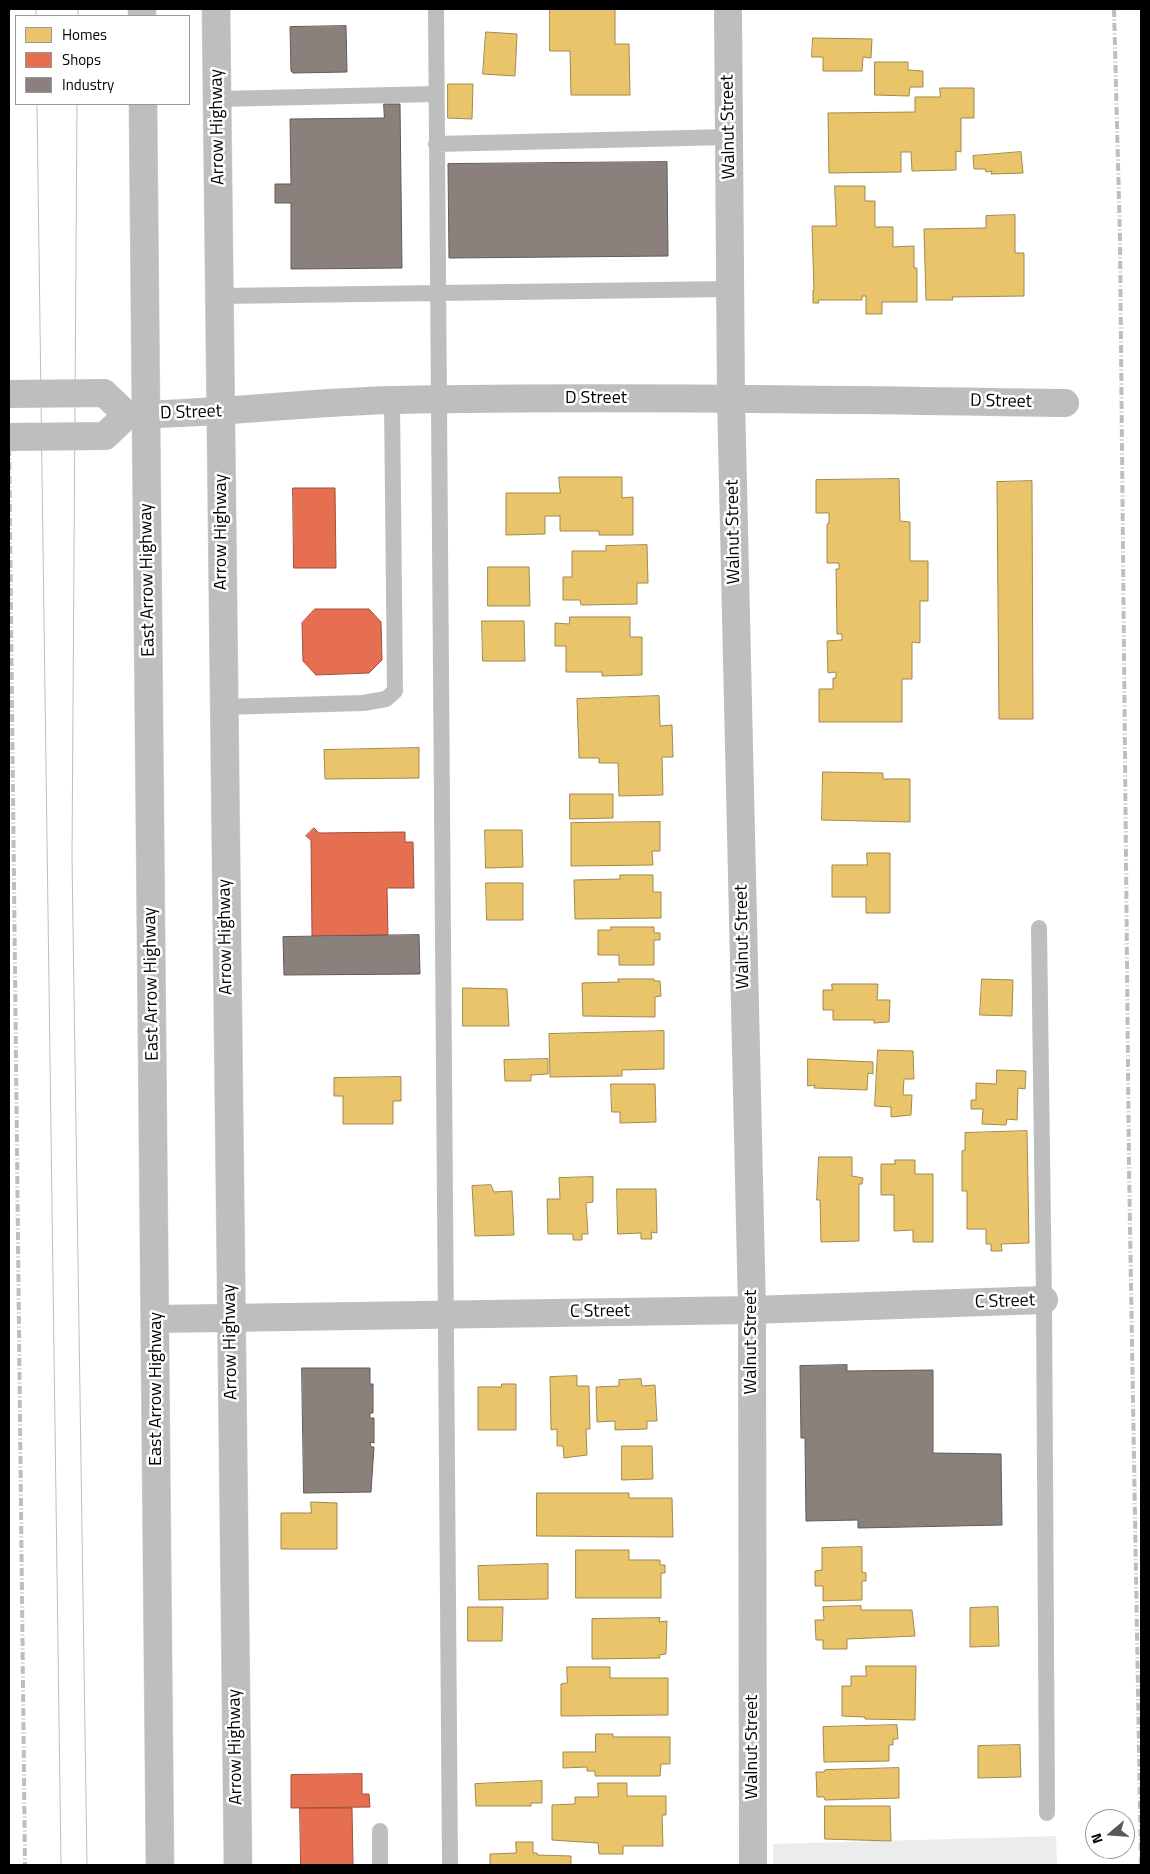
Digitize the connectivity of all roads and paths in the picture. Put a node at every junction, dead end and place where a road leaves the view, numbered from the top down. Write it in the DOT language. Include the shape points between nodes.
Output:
graph roads {
  1 [pos="216,9"];
  2 [pos="436,9"];
  3 [pos="728,9"];
  4 [pos="436,94"];
  5 [pos="218,100"];
  6 [pos="143,105"];
  7 [pos="729,137"];
  8 [pos="436,144"];
  9 [pos="730,289"];
  10 [pos="437,294"];
  11 [pos="220,296"];
  12 [pos="9,394"];
  13 [pos="731,399"];
  14 [pos="392,400"];
  15 [pos="438,400"];
  16 [pos="1065,403"];
  17 [pos="221,412"];
  18 [pos="136,415"];
  19 [pos="9,437"];
  20 [pos="223,707"];
  21 [pos="1039,928"];
  22 [pos="1044,1300"];
  23 [pos="752,1310"];
  24 [pos="447,1315"];
  25 [pos="231,1318"];
  26 [pos="156,1319"];
  27 [pos="1047,1813"];
  28 [pos="380,1831"];
  29 [pos="160,1865"];
  30 [pos="238,1865"];
  31 [pos="380,1865"];
  32 [pos="450,1865"];
  33 [pos="754,1865"];
  1 -- 5 [label="street, Arrow Highway"];
  2 -- 4 [label="lane"];
  3 -- 7 [label="street, Walnut Street"];
  4 -- 5 [label="lane"];
  4 -- 8 [label="lane"];
  5 -- 11 [label="street, Arrow Highway"];
  6 -- 18 [label="street, East Arrow Highway"];
  7 -- 8 [label="lane"];
  7 -- 9 [label="street, Walnut Street"];
  8 -- 10 [label="lane"];
  9 -- 10 [label="lane"];
  9 -- 13 [label="street, Walnut Street"];
  10 -- 11 [label="lane"];
  10 -- 15 [label="lane"];
  11 -- 17 [label="street, Arrow Highway"];
  12 -- 18 [label="street" via="104,393"];
  13 -- 15 [label="street, D Street"];
  13 -- 16 [label="street, D Street"];
  13 -- 23 [label="street, Walnut Street"];
  14 -- 15 [label="street, D Street"];
  14 -- 17 [label="street, D Street"];
  14 -- 20 [label="lane" via="395,691 386,699 363,703"];
  15 -- 24 [label="lane"];
  17 -- 18 [label="street, D Street"];
  17 -- 20 [label="street, Arrow Highway"];
  18 -- 19 [label="street" via="105,436"];
  18 -- 26 [label="street, East Arrow Highway"];
  20 -- 25 [label="street, Arrow Highway"];
  21 -- 22 [label="lane"];
  22 -- 23 [label="street, C Street"];
  22 -- 27 [label="lane"];
  23 -- 24 [label="street, C Street"];
  23 -- 33 [label="street, Walnut Street"];
  24 -- 25 [label="street, C Street"];
  24 -- 32 [label="lane"];
  25 -- 26 [label="street, C Street"];
  25 -- 30 [label="street, Arrow Highway"];
  26 -- 29 [label="street, East Arrow Highway"];
  28 -- 31 [label="lane"];
}
